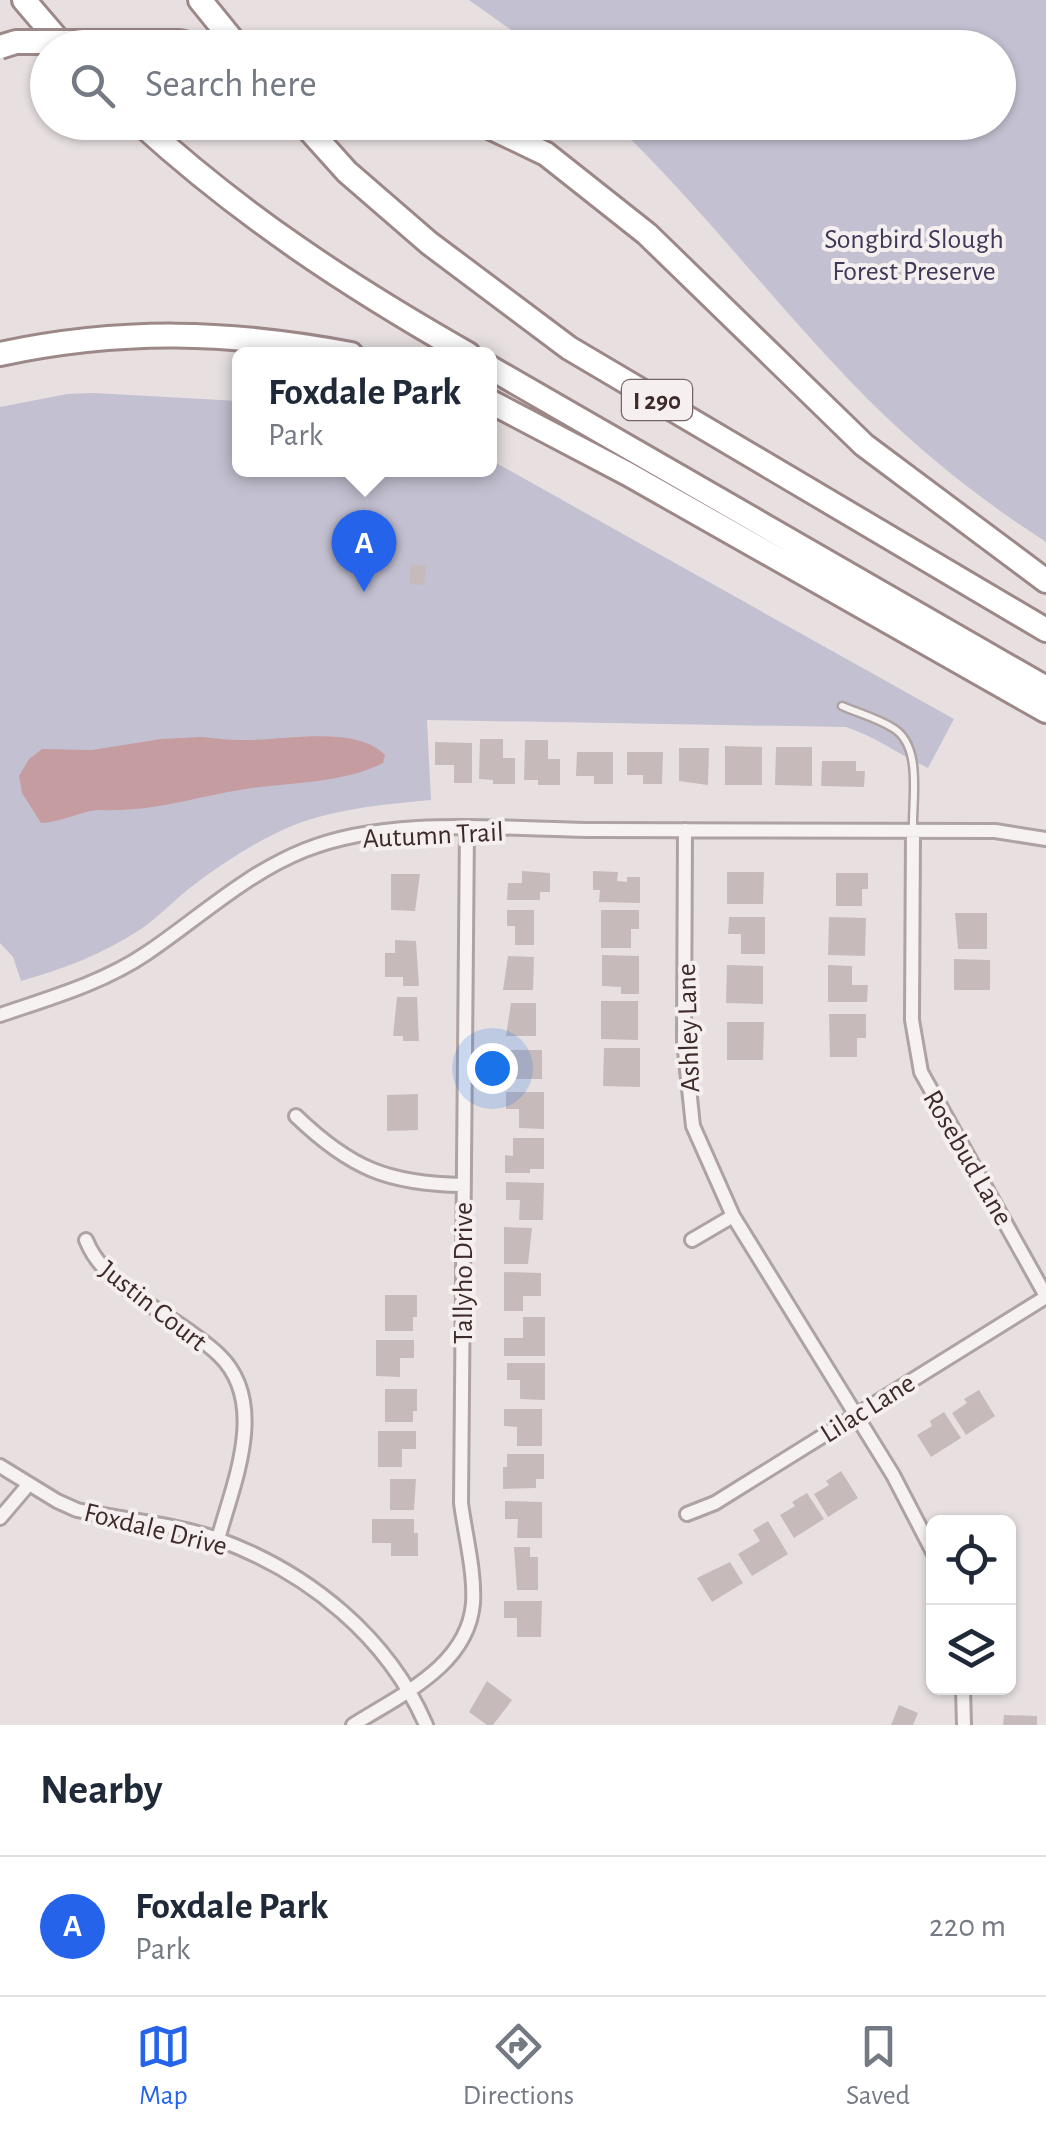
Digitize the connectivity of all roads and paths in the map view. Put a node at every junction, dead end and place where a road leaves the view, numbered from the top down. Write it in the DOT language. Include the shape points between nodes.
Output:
graph roads {
  1 [pos="24,0"];
  2 [pos="200,0"];
  3 [pos="50,30"];
  4 [pos="224,30"];
  5 [pos="30,42"];
  6 [pos="0,47"];
  7 [pos="159,140"];
  8 [pos="318,140"];
  9 [pos="517,140"];
  10 [pos="302,347"];
  11 [pos="456,347"];
  12 [pos="0,354"];
  13 [pos="497,372"];
  14 [pos="497,405"];
  15 [pos="1046,581"];
  16 [pos="1046,630"];
  17 [pos="1046,688"];
  18 [pos="842,706"];
  19 [pos="1046,711"];
  20 [pos="467,828"];
  21 [pos="685,830"];
  22 [pos="912,832"];
  23 [pos="1046,838"];
  24 [pos="0,1015"];
  25 [pos="296,1116"];
  26 [pos="463,1186"];
  27 [pos="733,1216"];
  28 [pos="86,1240"];
  29 [pos="692,1240"];
  30 [pos="1046,1296"];
  31 [pos="856,1414"];
  32 [pos="0,1466"];
  33 [pos="29,1484"];
  34 [pos="687,1514"];
  35 [pos="0,1518"];
  36 [pos="926,1538"];
  37 [pos="218,1539"];
  38 [pos="408,1690"];
  39 [pos="964,1695"];
  40 [pos="353,1725"];
  41 [pos="426,1725"];
  42 [pos="964,1725"];
  1 -- 3 [label="highway"];
  2 -- 4 [label="highway"];
  5 -- 6 [label="highway, bridge"];
  7 -- 11 [label="highway" via="322,267"];
  8 -- 16 [label="highway, I 290" via="428,243 570,348"];
  9 -- 15 [label="highway" via="546,154 646,234 864,445"];
  10 -- 12 [label="highway" via="221,335 131,335"];
  13 -- 17 [label="highway, I 290"];
  14 -- 19 [label="highway"];
  18 -- 22 [label="lane" via="908,740"];
  20 -- 21 [label="street, Autumn Trail"];
  20 -- 24 [label="street, Autumn Trail" via="374,834 307,849 251,876 120,969"];
  20 -- 26 [label="street, Tallyho Drive"];
  21 -- 22 [label="street, Autumn Trail"];
  21 -- 27 [label="street, Ashley Lane" via="688,1095 693,1126"];
  22 -- 23 [label="street, Autumn Trail"];
  22 -- 30 [label="street, Rosebud Lane" via="912,1020 921,1072"];
  25 -- 26 [label="street" via="363,1168 416,1184"];
  26 -- 38 [label="street, Tallyho Drive" via="460,1503 473,1601 466,1634 442,1667"];
  27 -- 29 [label="street"];
  27 -- 31 [label="street, Ashley Lane"];
  28 -- 37 [label="street, Justin Court" via="94,1260 219,1356 240,1394 246,1436"];
  30 -- 31 [label="street, Lilac Lane"];
  31 -- 34 [label="street, Lilac Lane"];
  31 -- 36 [label="street, Ashley Lane"];
  32 -- 33 [label="street, Foxdale Drive"];
  33 -- 35 [label="street"];
  33 -- 37 [label="street, Foxdale Drive" via="77,1510"];
  37 -- 38 [label="street, Foxdale Drive" via="330,1600 373,1640"];
  38 -- 40 [label="street, Tallyho Drive"];
  38 -- 41 [label="street, Foxdale Drive"];
  39 -- 42 [label="street"];
}
